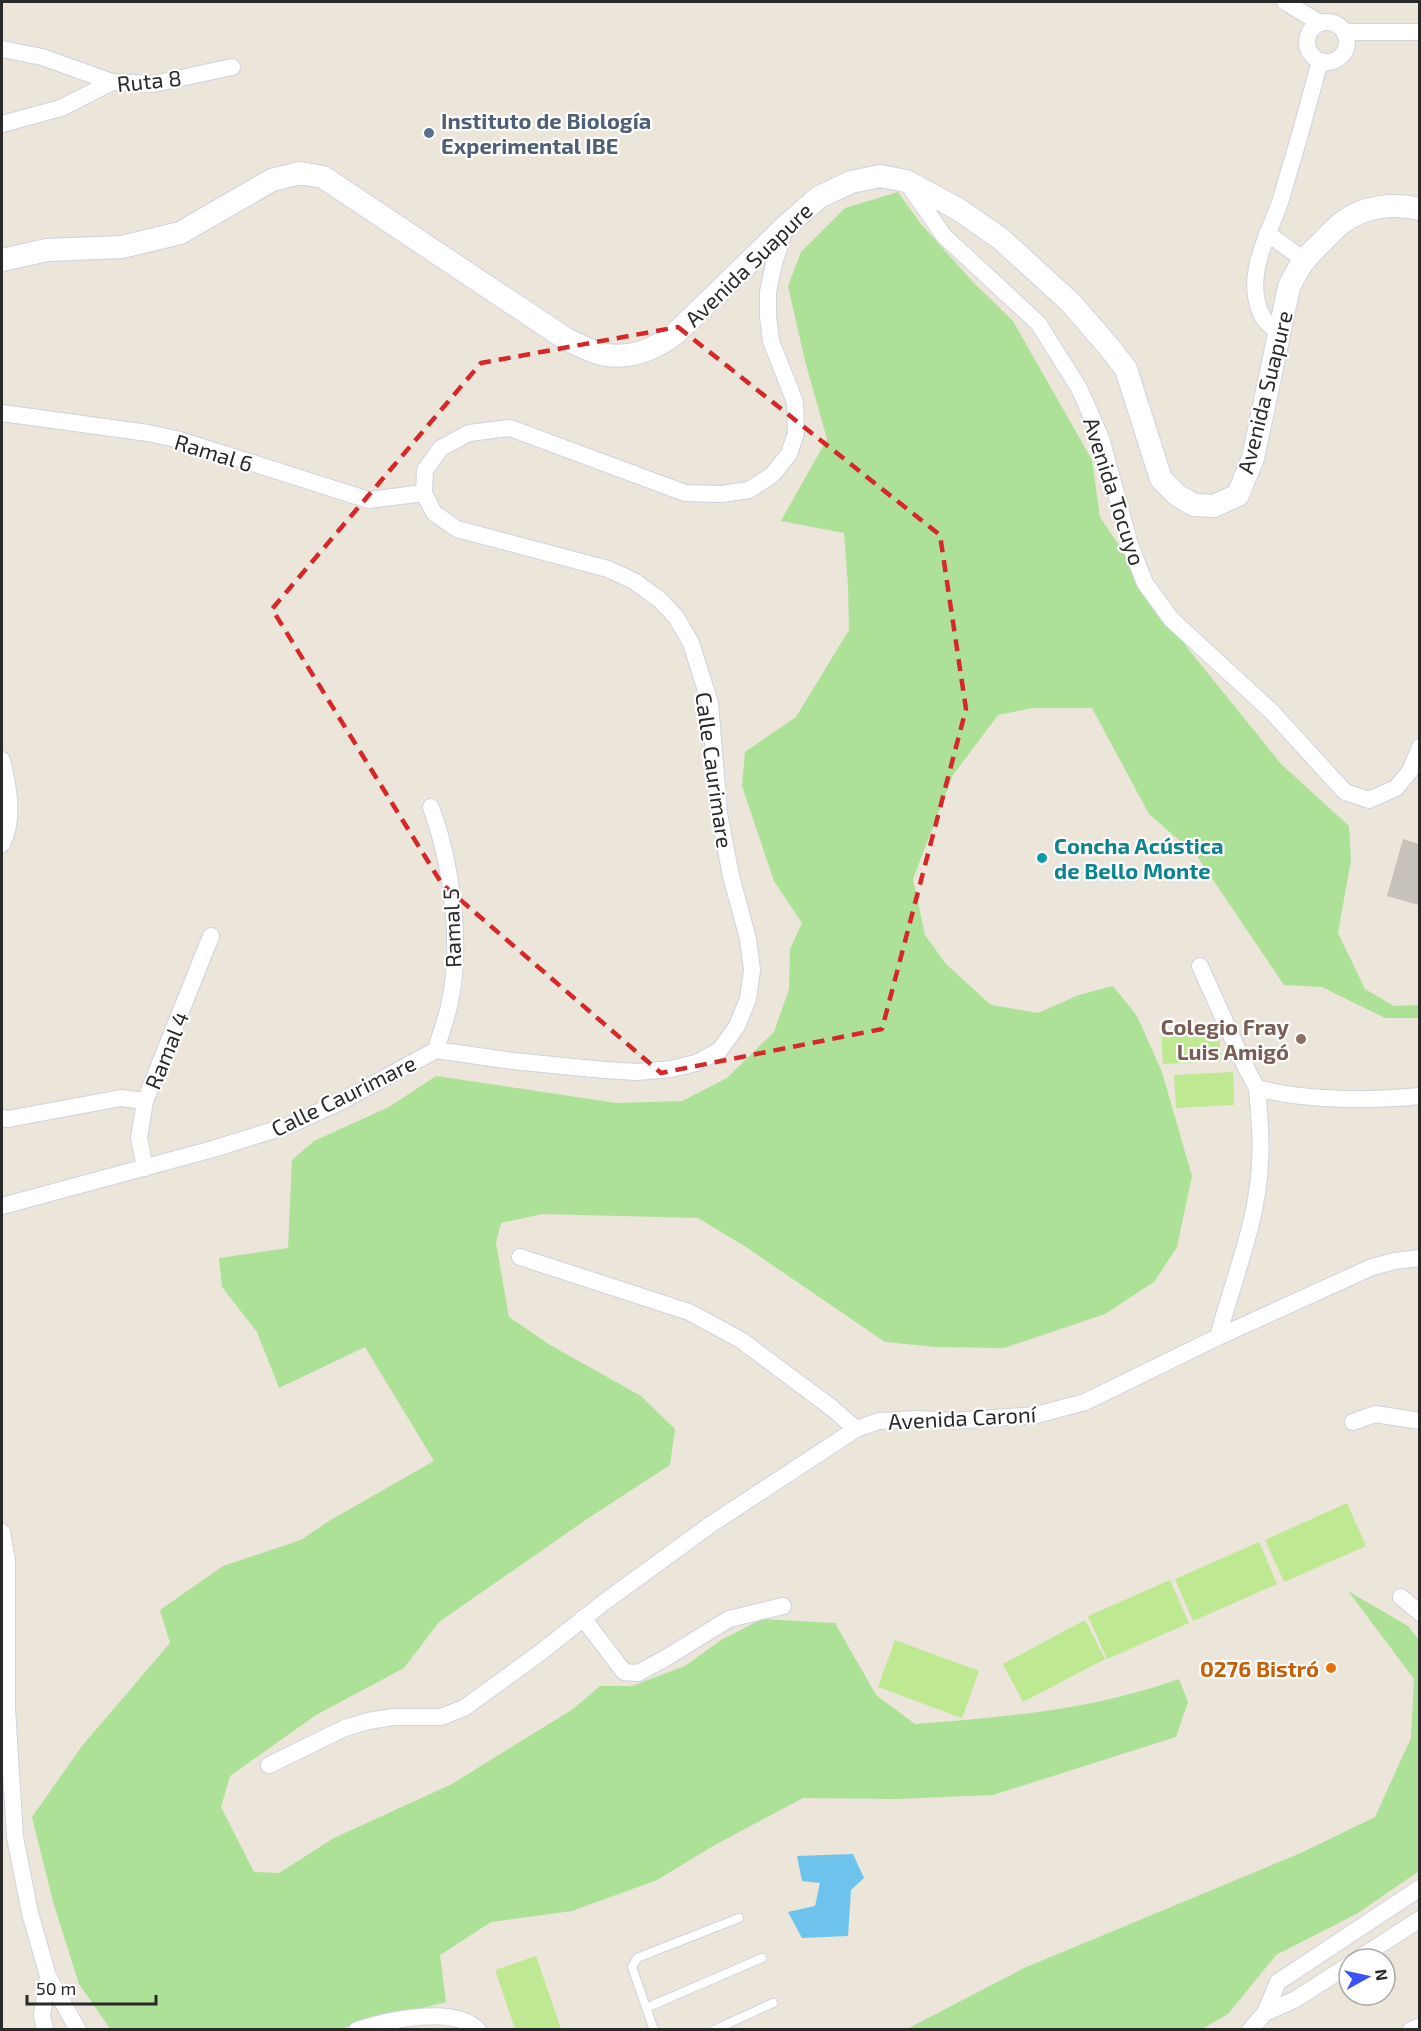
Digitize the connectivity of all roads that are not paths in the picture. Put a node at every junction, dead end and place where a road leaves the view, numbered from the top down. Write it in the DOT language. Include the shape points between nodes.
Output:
graph roads {
  1 [pos="1285,2"];
  2 [pos="1320,23"];
  3 [pos="1344,32"];
  4 [pos="1419,32"];
  5 [pos="2,49"];
  6 [pos="1320,61"];
  7 [pos="232,67"];
  8 [pos="112,82"];
  9 [pos="2,124"];
  10 [pos="906,181"];
  11 [pos="1419,209"];
  12 [pos="786,226"];
  13 [pos="1267,233"];
  14 [pos="2,260"];
  15 [pos="1304,260"];
  16 [pos="1280,333"];
  17 [pos="2,413"];
  18 [pos="424,493"];
  19 [pos="1419,747"];
  20 [pos="2,760"];
  21 [pos="431,807"];
  22 [pos="2,844"];
  23 [pos="211,936"];
  24 [pos="1200,966"];
  25 [pos="436,1050"];
  26 [pos="1257,1088"];
  27 [pos="1419,1096"];
  28 [pos="146,1101"];
  29 [pos="2,1118"];
  30 [pos="145,1168"];
  31 [pos="2,1206"];
  32 [pos="520,1257"];
  33 [pos="1419,1258"];
  34 [pos="1218,1337"];
  35 [pos="1419,1421"];
  36 [pos="1353,1422"];
  37 [pos="856,1429"];
  38 [pos="2,1532"];
  39 [pos="1401,1597"];
  40 [pos="783,1606"];
  41 [pos="1419,1613"];
  42 [pos="583,1618"];
  43 [pos="269,1765"];
  44 [pos="1419,1888"];
  45 [pos="739,1918"];
  46 [pos="1419,1919"];
  47 [pos="1376,1947"];
  48 [pos="762,1958"];
  49 [pos="1337,1973"];
  50 [pos="48,1976"];
  51 [pos="773,2002"];
  52 [pos="646,2008"];
  53 [pos="1265,2013"];
  54 [pos="1419,2026"];
  55 [pos="45,2030"];
  56 [pos="78,2030"];
  57 [pos="357,2030"];
  58 [pos="478,2030"];
  59 [pos="654,2030"];
  60 [pos="714,2030"];
  61 [pos="1250,2030"];
  62 [pos="1411,2030"];
  1 -- 2 [label="street"];
  2 -- 3 [label="street" via="1333,23"];
  2 -- 6 [label="street" via="1309,32 1307,46"];
  3 -- 4 [label="street"];
  3 -- 6 [label="street" via="1344,52 1333,61"];
  5 -- 8 [label="street" via="42,57"];
  6 -- 13 [label="street" via="1304,126"];
  7 -- 8 [label="street, Ruta 8" via="153,84"];
  8 -- 9 [label="street, Ruta 8" via="61,108"];
  10 -- 12 [label="street, Avenida Suapure" via="880,176 851,182 819,197"];
  10 -- 16 [label="street, Avenida Suapure" via="1001,238 1071,303 1126,369 1161,479 1194,505 1214,506 1238,495 1253,458"];
  10 -- 19 [label="street, Avenida Tocuyo" via="944,236 1038,322 1079,388 1101,438 1130,545 1145,583 1171,619 1271,711 1345,792 1369,800 1395,788 1410,771"];
  11 -- 15 [label="street, Avenida Suapure" via="1383,206 1362,211 1343,222"];
  12 -- 14 [label="street, Avenida Suapure" via="676,333 642,354 624,355 601,354 566,339 323,177 300,173 272,180 174,235 122,247 47,250"];
  12 -- 18 [label="street" via="768,292 768,316 771,341 795,402 796,433 789,454 772,475 749,490 685,493 510,428 469,434 441,448 425,470"];
  13 -- 15 [label="street"];
  13 -- 16 [label="street" via="1256,278 1256,296 1262,319"];
  15 -- 16 [label="street, Avenida Suapure" via="1289,287"];
  17 -- 18 [label="street, Ramal 6" via="180,440 369,500"];
  18 -- 25 [label="street, Calle Caurimare" via="434,513 457,529 608,569 634,581 676,617 691,643 710,704 719,813 752,970 748,999 737,1026 720,1050 696,1063 638,1072"];
  20 -- 22 [label="street" via="9,793 7,833"];
  21 -- 25 [label="street, Ramal 5" via="449,879 455,931 449,1006"];
  23 -- 28 [label="street, Ramal 4"];
  24 -- 26 [label="street"];
  25 -- 30 [label="street, Calle Caurimare" via="290,1125"];
  26 -- 27 [label="street" via="1285,1095 1387,1099"];
  26 -- 34 [label="street" via="1260,1164 1254,1210"];
  28 -- 29 [label="street" via="121,1098"];
  28 -- 30 [label="street, Ramal 4" via="140,1138"];
  30 -- 31 [label="street, Calle Caurimare"];
  32 -- 37 [label="street, Avenida Caroní" via="689,1312 741,1340"];
  33 -- 34 [label="street, Avenida Caroní" via="1372,1267"];
  34 -- 37 [label="street, Avenida Caroní" via="1085,1402 1036,1415 879,1421"];
  35 -- 36 [label="street" via="1375,1414"];
  37 -- 42 [label="street" via="710,1526"];
  38 -- 50 [label="street" via="7,1561 7,1708 15,1837"];
  39 -- 41 [label="street"];
  40 -- 42 [label="street" via="729,1619 638,1672 624,1672"];
  42 -- 43 [label="street" via="464,1708 441,1718 368,1721"];
  44 -- 53 [label="street" via="1278,1982"];
  45 -- 52 [label="lane" via="637,1958 632,1967"];
  46 -- 47 [label="street"];
  48 -- 52 [label="lane"];
  49 -- 53 [label="street" via="1296,2000"];
  50 -- 55 [label="street" via="42,2015"];
  50 -- 56 [label="street"];
  51 -- 60 [label="lane"];
  52 -- 59 [label="lane"];
  53 -- 61 [label="street"];
  54 -- 62 [label="street"];
  57 -- 58 [label="street" via="418,2016 451,2018"];
}
